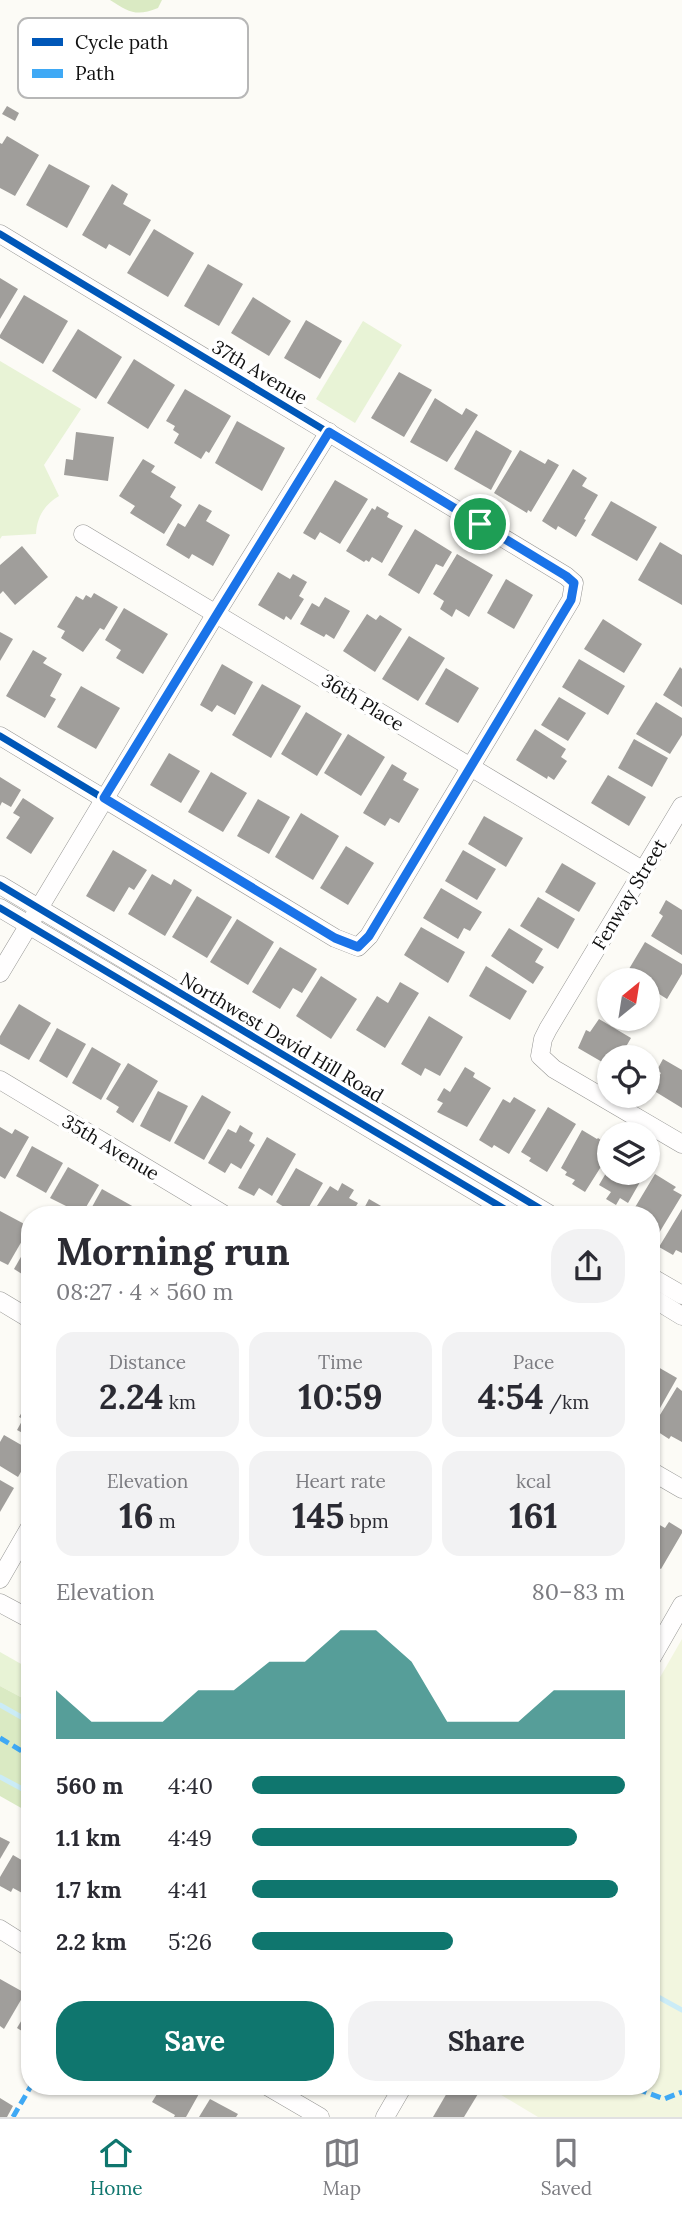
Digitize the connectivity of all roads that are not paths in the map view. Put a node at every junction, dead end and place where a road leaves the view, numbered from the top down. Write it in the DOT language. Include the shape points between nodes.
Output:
graph roads {
  1 [pos="0,234"];
  2 [pos="329,432"];
  3 [pos="83,534"];
  4 [pos="215,615"];
  5 [pos="0,736"];
  6 [pos="470,766"];
  7 [pos="104,798"];
  8 [pos="682,806"];
  9 [pos="642,870"];
  10 [pos="0,885"];
  11 [pos="0,908"];
  12 [pos="39,908"];
  13 [pos="29,925"];
  14 [pos="0,973"];
  15 [pos="0,1080"];
  16 [pos="682,1144"];
  17 [pos="205,1206"];
  18 [pos="500,1206"];
  19 [pos="536,1206"];
  20 [pos="660,1282"];
  21 [pos="682,1295"];
  22 [pos="0,1301"];
  23 [pos="660,1303"];
  24 [pos="21,1314"];
  25 [pos="682,1316"];
  26 [pos="660,1476"];
  27 [pos="682,1489"];
  28 [pos="21,1543"];
  29 [pos="0,1579"];
  30 [pos="0,1602"];
  31 [pos="682,1605"];
  32 [pos="21,1614"];
  33 [pos="660,1643"];
  34 [pos="0,1929"];
  35 [pos="21,1942"];
  36 [pos="282,2095"];
  37 [pos="398,2095"];
  38 [pos="320,2117"];
  39 [pos="385,2117"];
  1 -- 2 [label="street, 37th Avenue"];
  2 -- 4 [label="street"];
  2 -- 6 [label="street, 37th Avenue" via="574,583 571,600"];
  3 -- 4 [label="street, 36th Place"];
  4 -- 6 [label="street, 36th Place"];
  4 -- 7 [label="street"];
  5 -- 7 [label="street"];
  6 -- 7 [label="street" via="369,936 358,947 335,938"];
  6 -- 9 [label="street, 36th Place"];
  7 -- 12 [label="street"];
  8 -- 9 [label="street, Fenway Street"];
  9 -- 16 [label="street, Fenway Street" via="548,1029 540,1056 554,1069"];
  10 -- 12 [label="street, Northwest David Hill Road"];
  11 -- 13 [label="street, Northwest David Hill Road"];
  12 -- 13 [label="street"];
  12 -- 19 [label="street, Northwest David Hill Road"];
  13 -- 14 [label="street"];
  13 -- 18 [label="street, Northwest David Hill Road"];
  15 -- 17 [label="street, 35th Avenue"];
  20 -- 21 [label="street"];
  22 -- 24 [label="street"];
  23 -- 25 [label="street"];
  26 -- 27 [label="street"];
  28 -- 29 [label="street"];
  30 -- 32 [label="street"];
  31 -- 33 [label="street"];
  34 -- 35 [label="street"];
  36 -- 38 [label="street"];
  37 -- 39 [label="street"];
}
